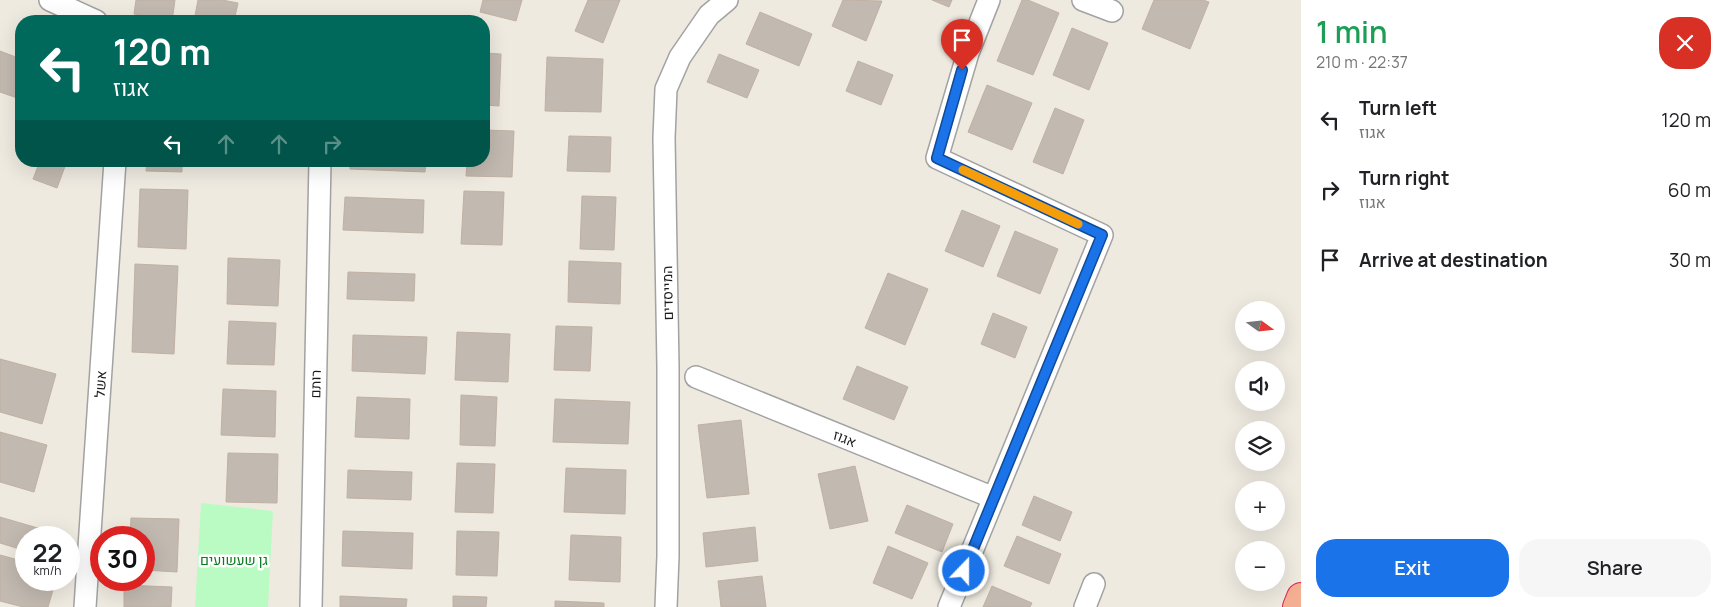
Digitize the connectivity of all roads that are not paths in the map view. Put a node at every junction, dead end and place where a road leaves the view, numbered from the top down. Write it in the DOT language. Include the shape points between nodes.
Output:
graph roads {
  1 [pos="50,0"];
  2 [pos="727,0"];
  3 [pos="989,0"];
  4 [pos="1083,0"];
  5 [pos="1112,11"];
  6 [pos="83,15"];
  7 [pos="115,167"];
  8 [pos="320,167"];
  9 [pos="696,377"];
  10 [pos="994,498"];
  11 [pos="1094,584"];
  12 [pos="1301,597"];
  13 [pos="85,607"];
  14 [pos="311,607"];
  15 [pos="666,607"];
  16 [pos="949,607"];
  17 [pos="1085,607"];
  18 [pos="1297,607"];
  1 -- 6 [label="street"];
  2 -- 15 [label="street, המייסדים" via="709,15 680,56 666,88"];
  3 -- 10 [label="street" via="968,53 937,158 1102,235"];
  4 -- 5 [label="street"];
  7 -- 13 [label="street, אשל"];
  8 -- 14 [label="street, רותם"];
  9 -- 10 [label="street, אגוז"];
  10 -- 16 [label="street"];
  11 -- 17 [label="street"];
  12 -- 18 [label="highway"];
}
